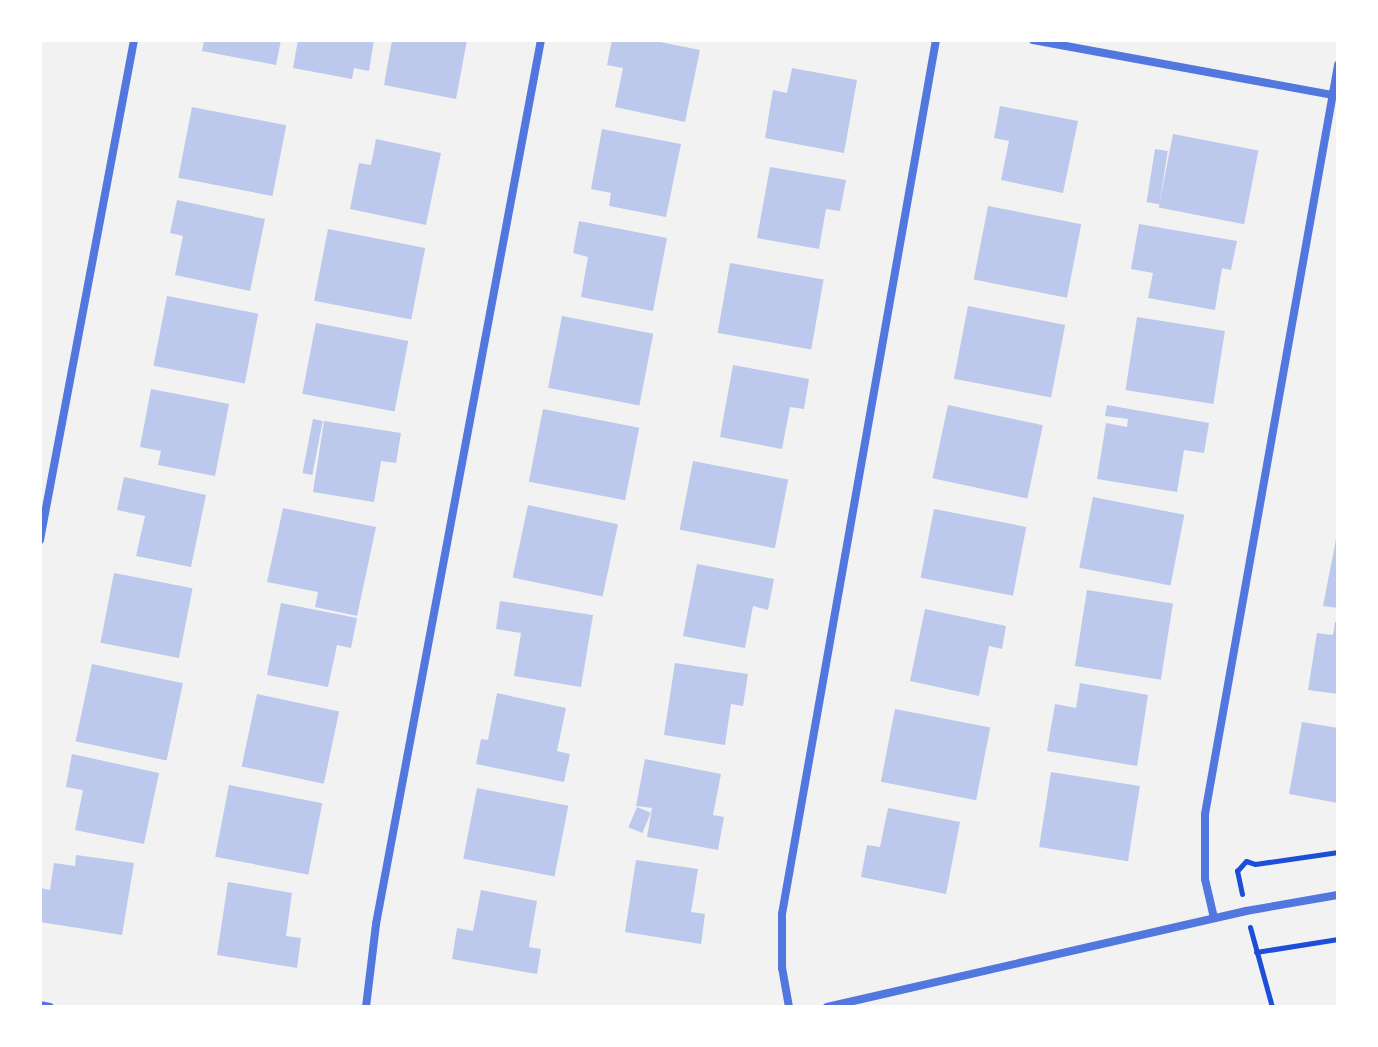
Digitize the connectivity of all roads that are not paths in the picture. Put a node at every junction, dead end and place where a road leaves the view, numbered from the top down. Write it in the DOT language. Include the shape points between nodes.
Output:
graph roads {
  1 [pos="134,40"];
  2 [pos="541,40"];
  3 [pos="936,40"];
  4 [pos="1033,40"];
  5 [pos="1338,65"];
  6 [pos="1332,95"];
  7 [pos="40,540"];
  8 [pos="1338,895"];
  9 [pos="1214,918"];
  10 [pos="40,1005"];
  11 [pos="50,1007"];
  12 [pos="366,1007"];
  13 [pos="789,1007"];
  14 [pos="827,1007"];
  1 -- 7 [label="street"];
  2 -- 12 [label="street" via="376,924"];
  3 -- 13 [label="street" via="782,914 782,968"];
  4 -- 6 [label="street"];
  5 -- 6 [label="street"];
  6 -- 9 [label="street" via="1205,814 1205,879"];
  8 -- 9 [label="street"];
  9 -- 14 [label="street"];
  10 -- 11 [label="street"];
}
